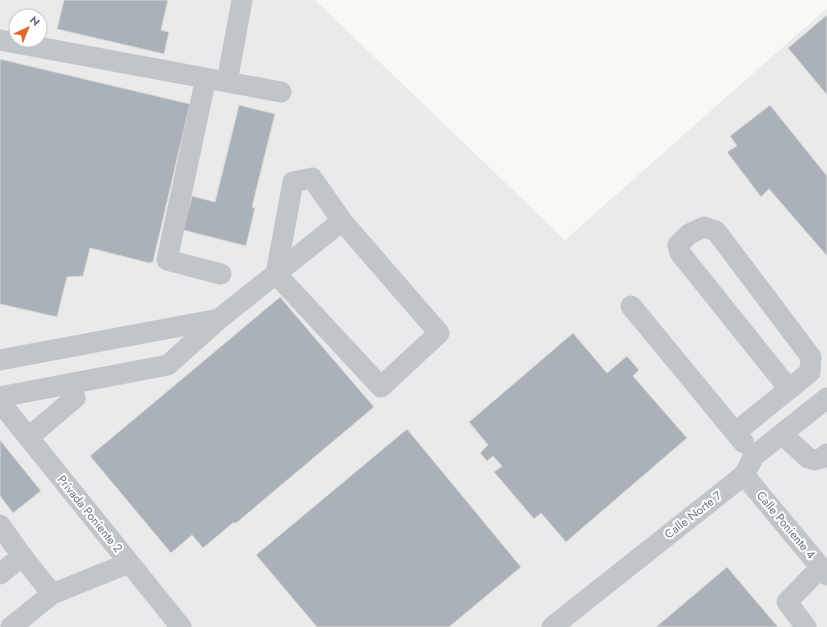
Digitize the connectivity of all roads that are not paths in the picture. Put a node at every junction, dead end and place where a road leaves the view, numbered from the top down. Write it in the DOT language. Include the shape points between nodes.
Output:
graph roads {
  1 [pos="242,0"];
  2 [pos="0,40"];
  3 [pos="206,78"];
  4 [pos="226,82"];
  5 [pos="281,92"];
  6 [pos="342,221"];
  7 [pos="221,274"];
  8 [pos="276,274"];
  9 [pos="632,306"];
  10 [pos="220,319"];
  11 [pos="0,360"];
  12 [pos="72,383"];
  13 [pos="789,389"];
  14 [pos="0,397"];
  15 [pos="827,398"];
  16 [pos="0,402"];
  17 [pos="736,432"];
  18 [pos="782,434"];
  19 [pos="28,437"];
  20 [pos="827,454"];
  21 [pos="754,456"];
  22 [pos="744,475"];
  23 [pos="0,525"];
  24 [pos="22,556"];
  25 [pos="129,563"];
  26 [pos="824,571"];
  27 [pos="0,574"];
  28 [pos="52,594"];
  29 [pos="11,627"];
  30 [pos="181,627"];
  31 [pos="552,627"];
  32 [pos="806,627"];
  1 -- 4 [label="street"];
  2 -- 3 [label="street"];
  3 -- 4 [label="street"];
  3 -- 7 [label="street" via="167,260"];
  4 -- 5 [label="street"];
  6 -- 8 [label="street"];
  6 -- 8 [label="street" via="312,178 293,182"];
  6 -- 8 [label="street" via="439,334 381,387"];
  8 -- 10 [label="street"];
  9 -- 17 [label="street"];
  10 -- 11 [label="street"];
  10 -- 12 [label="street" via="168,365"];
  12 -- 14 [label="street"];
  12 -- 19 [label="street" via="75,398"];
  13 -- 13 [label="street" via="810,372 811,357 716,231 704,227 689,234 678,245 680,253"];
  13 -- 17 [label="street"];
  15 -- 18 [label="street, Calle Norte 7"];
  16 -- 19 [label="street, Privada Poniente 2"];
  17 -- 21 [label="street"];
  18 -- 20 [label="street" via="808,458 815,460"];
  18 -- 21 [label="street, Calle Norte 7"];
  19 -- 25 [label="street, Privada Poniente 2"];
  21 -- 22 [label="street, Calle Norte 7"];
  22 -- 26 [label="street, Calle Poniente 4"];
  22 -- 31 [label="street, Calle Norte 7"];
  23 -- 24 [label="street"];
  24 -- 27 [label="street"];
  24 -- 28 [label="street"];
  25 -- 28 [label="street"];
  25 -- 30 [label="street, Privada Poniente 2"];
  26 -- 32 [label="street" via="787,602"];
  28 -- 29 [label="street"];
}
